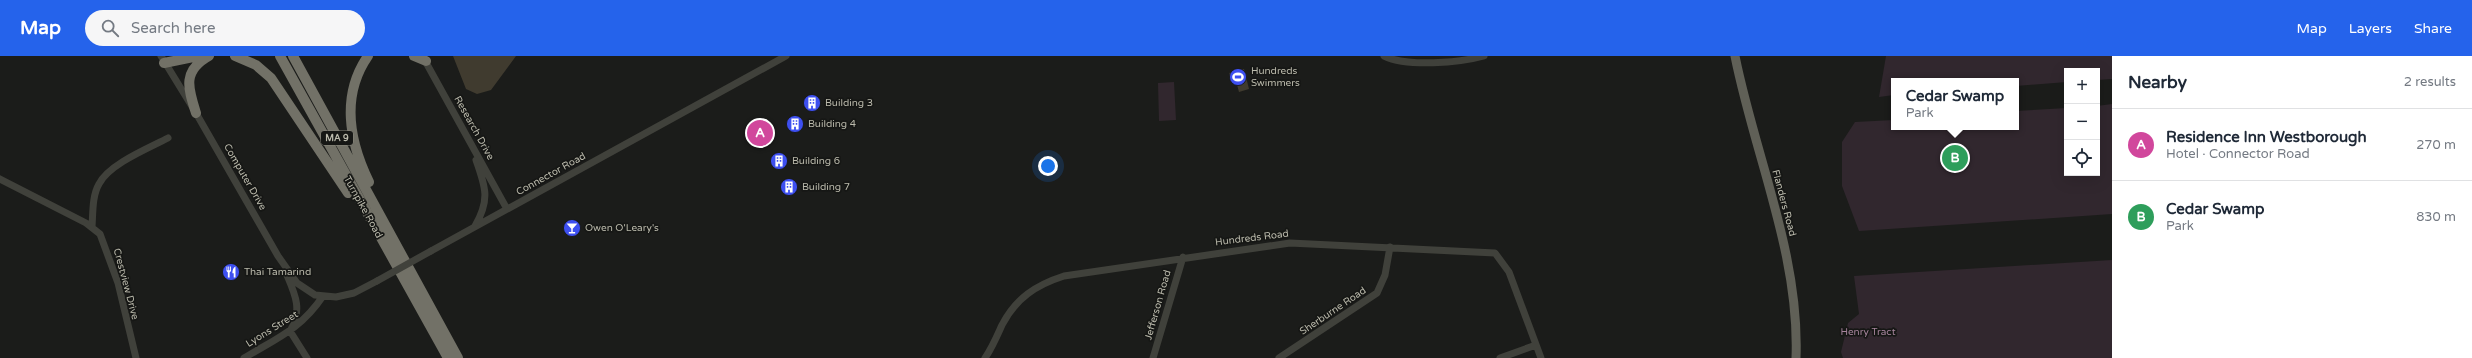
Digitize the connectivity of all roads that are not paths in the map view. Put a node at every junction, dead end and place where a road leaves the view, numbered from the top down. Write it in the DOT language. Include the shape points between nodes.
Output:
graph roads {
  1 [pos="198,56"];
  2 [pos="209,56"];
  3 [pos="235,56"];
  4 [pos="280,56"];
  5 [pos="293,56"];
  6 [pos="368,56"];
  7 [pos="414,56"];
  8 [pos="786,56"];
  9 [pos="1384,56"];
  10 [pos="1484,56"];
  11 [pos="1735,56"];
  12 [pos="165,58"];
  13 [pos="424,58"];
  14 [pos="196,113"];
  15 [pos="168,138"];
  16 [pos="470,143"];
  17 [pos="1,182"];
  18 [pos="362,206"];
  19 [pos="508,209"];
  20 [pos="382,219"];
  21 [pos="92,227"];
  22 [pos="475,227"];
  23 [pos="1390,247"];
  24 [pos="278,256"];
  25 [pos="1183,257"];
  26 [pos="323,296"];
  27 [pos="290,331"];
  28 [pos="1536,345"];
  29 [pos="136,358"];
  30 [pos="244,358"];
  31 [pos="307,358"];
  32 [pos="448,358"];
  33 [pos="458,358"];
  34 [pos="985,358"];
  35 [pos="1153,358"];
  36 [pos="1279,358"];
  37 [pos="1500,358"];
  38 [pos="1541,358"];
  39 [pos="1796,358"];
  1 -- 12 [label="highway"];
  2 -- 14 [label="highway" via="200,61 190,74 189,90"];
  3 -- 18 [label="highway" via="256,65 271,78 348,193"];
  4 -- 18 [label="highway, Turnpike Road / MA 9"];
  5 -- 20 [label="highway, Turnpike Road / MA 9"];
  6 -- 20 [label="highway" via="353,87 350,116 358,156 378,200"];
  7 -- 13 [label="highway"];
  8 -- 19 [label="street, Connector Road"];
  9 -- 10 [label="street" via="1409,62"];
  11 -- 39 [label="main road, Flanders Road" via="1788,262 1795,316"];
  12 -- 14 [label="street, Computer Drive"];
  13 -- 16 [label="street, Research Drive"];
  14 -- 24 [label="street, Computer Drive"];
  15 -- 21 [label="street" via="125,161 103,178 95,196"];
  16 -- 19 [label="street, Research Drive"];
  16 -- 22 [label="street" via="486,188 486,203"];
  17 -- 21 [label="street, Crestview Drive"];
  18 -- 32 [label="highway, Turnpike Road / MA 9"];
  19 -- 22 [label="street, Connector Road"];
  20 -- 33 [label="highway, Turnpike Road / MA 9"];
  21 -- 29 [label="street, Crestview Drive" via="100,234 108,252"];
  22 -- 26 [label="street, Connector Road, bridge" via="345,296"];
  23 -- 25 [label="street, Hundreds Road" via="1290,243"];
  23 -- 28 [label="street, Hundreds Road" via="1495,253 1509,272"];
  23 -- 36 [label="street, Sherburne Road" via="1385,274 1377,292"];
  24 -- 26 [label="street, Computer Drive" via="297,283 308,292"];
  24 -- 27 [label="street" via="298,301 298,313"];
  25 -- 34 [label="street, Hundreds Road" via="1064,276 1048,281 1020,298 1010,310"];
  25 -- 35 [label="street, Jefferson Road"];
  26 -- 27 [label="street, Lyons Street" via="308,318"];
  27 -- 30 [label="street, Lyons Street"];
  27 -- 31 [label="street"];
  28 -- 37 [label="street"];
  28 -- 38 [label="street, Hundreds Road"];
}
